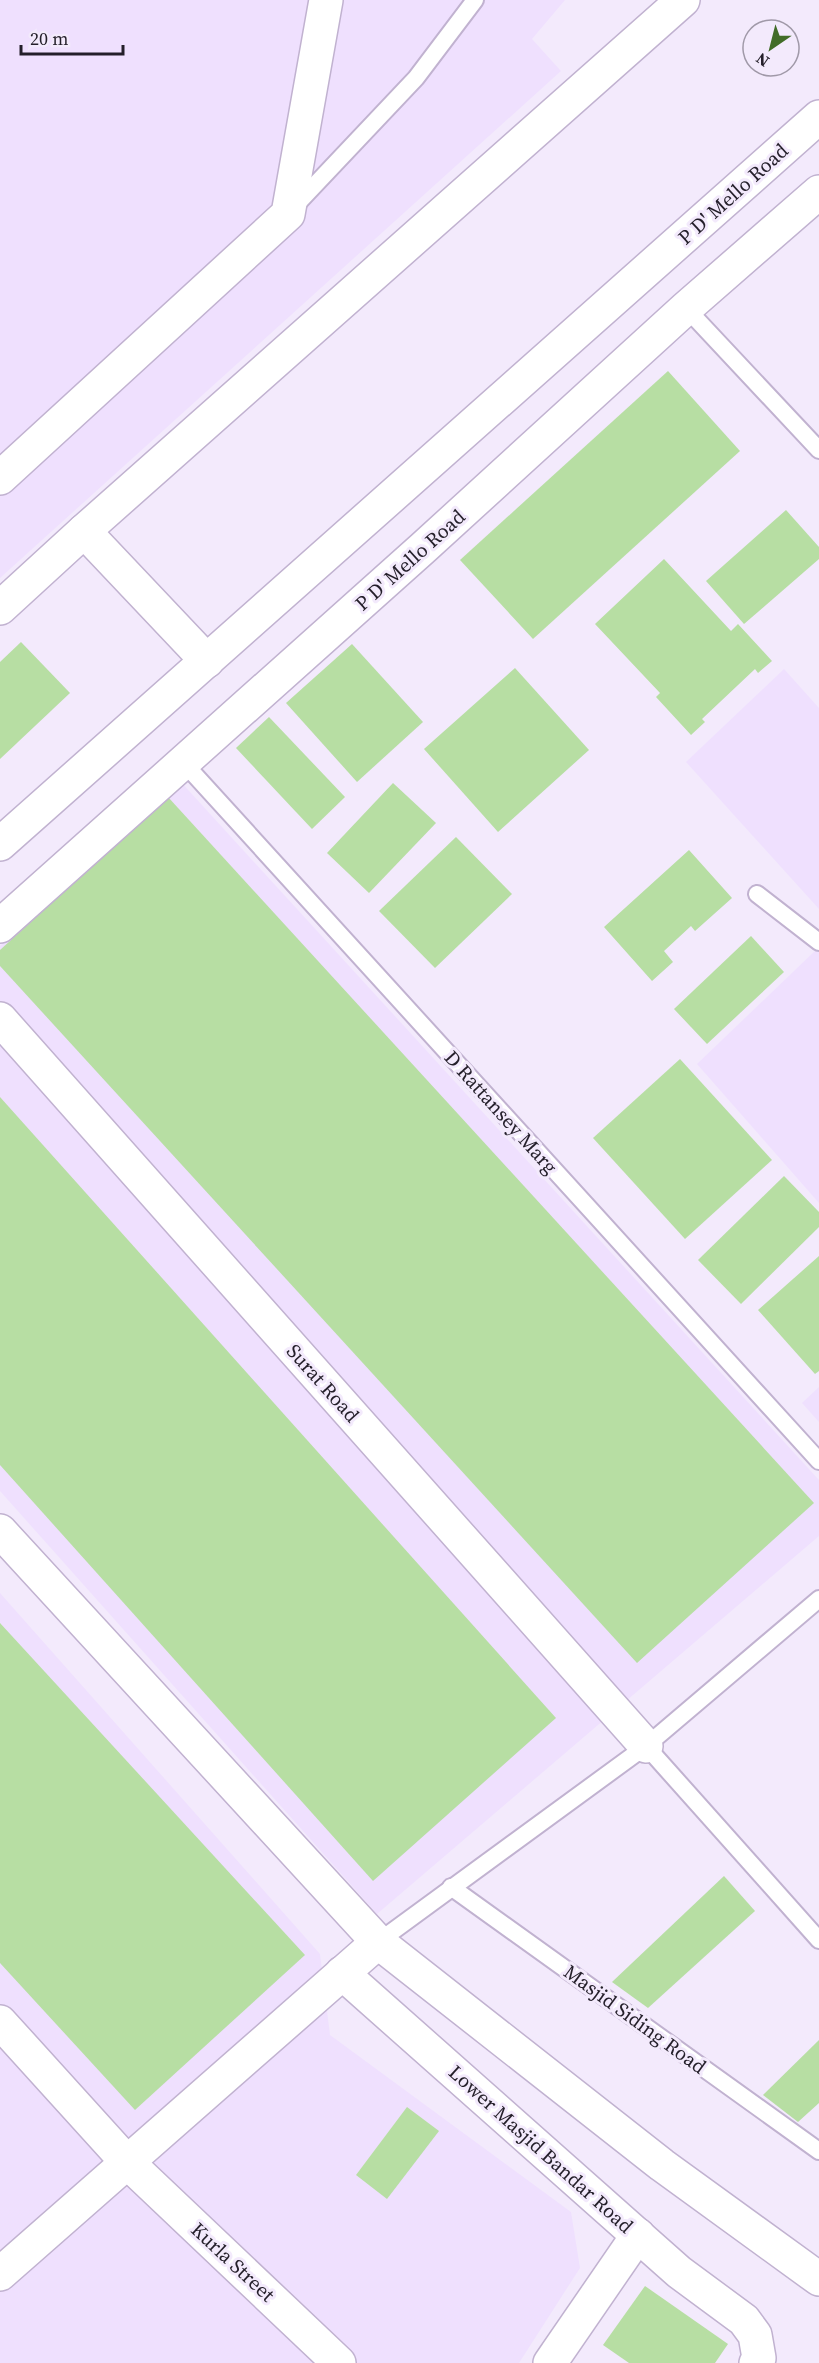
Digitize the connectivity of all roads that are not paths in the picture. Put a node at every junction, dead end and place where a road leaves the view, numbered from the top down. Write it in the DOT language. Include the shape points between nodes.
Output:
graph roads {
  1 [pos="326,0"];
  2 [pos="475,0"];
  3 [pos="683,0"];
  4 [pos="819,117"];
  5 [pos="819,192"];
  6 [pos="288,214"];
  7 [pos="686,308"];
  8 [pos="819,450"];
  9 [pos="0,478"];
  10 [pos="84,531"];
  11 [pos="0,608"];
  12 [pos="207,661"];
  13 [pos="183,762"];
  14 [pos="0,844"];
  15 [pos="757,894"];
  16 [pos="0,926"];
  17 [pos="819,942"];
  18 [pos="0,1019"];
  19 [pos="819,1461"];
  20 [pos="0,1531"];
  21 [pos="819,1599"];
  22 [pos="646,1746"];
  23 [pos="451,1887"];
  24 [pos="819,1940"];
  25 [pos="378,1941"];
  26 [pos="342,1972"];
  27 [pos="0,2022"];
  28 [pos="819,2151"];
  29 [pos="126,2161"];
  30 [pos="638,2235"];
  31 [pos="0,2274"];
  32 [pos="819,2279"];
  33 [pos="339,2363"];
  34 [pos="550,2363"];
  35 [pos="756,2363"];
  1 -- 6 [label="street"];
  2 -- 6 [label="lane" via="416,78"];
  3 -- 10 [label="street"];
  4 -- 12 [label="street, P D' Mello Road"];
  5 -- 7 [label="street, P D' Mello Road"];
  6 -- 9 [label="street"];
  7 -- 8 [label="lane"];
  7 -- 13 [label="street, P D' Mello Road"];
  10 -- 11 [label="street"];
  10 -- 12 [label="street"];
  12 -- 14 [label="street, P D' Mello Road"];
  13 -- 16 [label="street, P D' Mello Road"];
  13 -- 19 [label="lane, D Rattansey Marg"];
  15 -- 17 [label="lane"];
  18 -- 22 [label="street, Surat Road"];
  20 -- 25 [label="street"];
  21 -- 22 [label="lane"];
  22 -- 23 [label="lane"];
  22 -- 24 [label="lane"];
  23 -- 25 [label="lane"];
  23 -- 28 [label="lane, Masjid Siding Road"];
  25 -- 26 [label="street"];
  25 -- 32 [label="street" via="662,2165"];
  26 -- 29 [label="street"];
  26 -- 30 [label="street, Lower Masjid Bandar Road"];
  27 -- 29 [label="street, Kurla Street"];
  29 -- 31 [label="street"];
  29 -- 33 [label="street, Kurla Street"];
  30 -- 34 [label="street"];
  30 -- 35 [label="street, Lower Masjid Bandar Road" via="679,2272 744,2320 755,2335 759,2358"];
}
